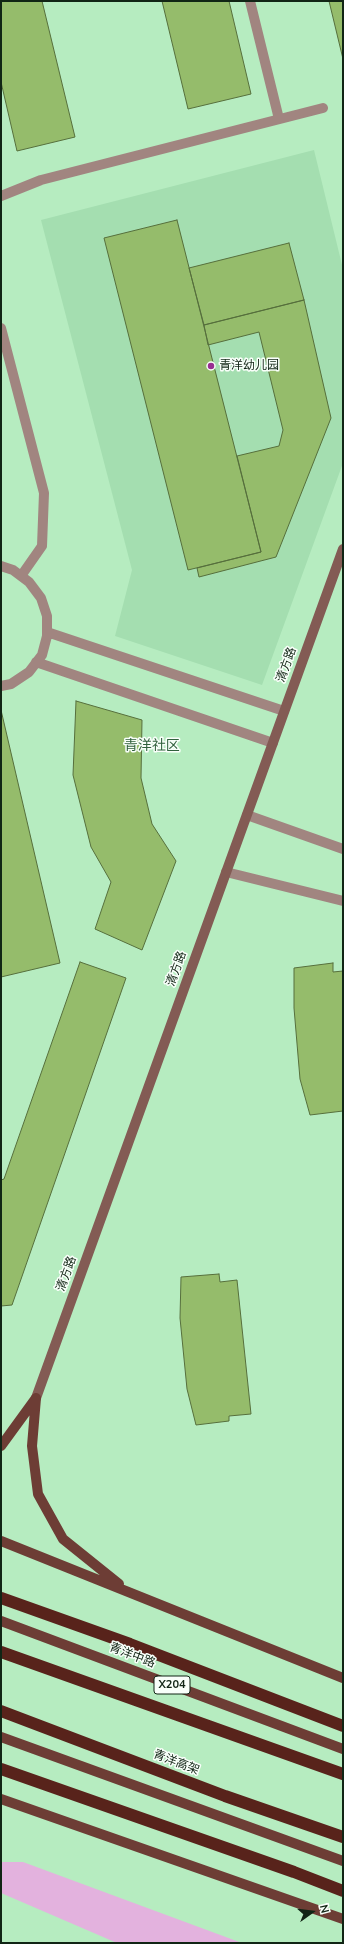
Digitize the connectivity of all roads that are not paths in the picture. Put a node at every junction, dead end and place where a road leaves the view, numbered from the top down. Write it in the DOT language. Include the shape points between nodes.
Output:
graph roads {
  1 [pos="250,1"];
  2 [pos="323,108"];
  3 [pos="278,119"];
  4 [pos="1,196"];
  5 [pos="1,328"];
  6 [pos="343,549"];
  7 [pos="1,566"];
  8 [pos="21,576"];
  9 [pos="47,632"];
  10 [pos="36,662"];
  11 [pos="1,686"];
  12 [pos="284,711"];
  13 [pos="273,743"];
  14 [pos="247,815"];
  15 [pos="343,849"];
  16 [pos="226,872"];
  17 [pos="343,901"];
  18 [pos="36,1398"];
  19 [pos="1,1446"];
  20 [pos="1,1541"];
  21 [pos="129,1592"];
  22 [pos="1,1598"];
  23 [pos="1,1621"];
  24 [pos="1,1652"];
  25 [pos="343,1678"];
  26 [pos="1,1711"];
  27 [pos="343,1726"];
  28 [pos="1,1737"];
  29 [pos="343,1749"];
  30 [pos="1,1769"];
  31 [pos="343,1774"];
  32 [pos="1,1799"];
  33 [pos="18,1805"];
  34 [pos="1,1807"];
  35 [pos="343,1837"];
  36 [pos="343,1861"];
  37 [pos="343,1891"];
  38 [pos="343,1919"];
  1 -- 3 [label="lane"];
  2 -- 3 [label="lane"];
  3 -- 4 [label="lane" via="41,180"];
  5 -- 8 [label="lane" via="44,493 42,546"];
  6 -- 12 [label="street, 清方路"];
  7 -- 8 [label="lane"];
  8 -- 9 [label="lane" via="41,598 47,616"];
  9 -- 10 [label="lane" via="42,655"];
  9 -- 12 [label="lane"];
  10 -- 11 [label="lane" via="29,672 11,684"];
  10 -- 13 [label="lane"];
  12 -- 13 [label="street, 清方路"];
  13 -- 14 [label="street, 清方路"];
  14 -- 15 [label="lane"];
  14 -- 16 [label="street, 清方路"];
  16 -- 17 [label="lane"];
  16 -- 18 [label="street, 清方路"];
  18 -- 19 [label="main road"];
  18 -- 21 [label="main road" via="32,1446 38,1494 63,1539"];
  20 -- 21 [label="main road"];
  21 -- 25 [label="main road"];
  22 -- 27 [label="highway" via="130,1644"];
  23 -- 29 [label="main road, 青洋中路 / X204"];
  24 -- 31 [label="highway"];
  26 -- 35 [label="highway, 青洋高架" via="225,1796"];
  28 -- 36 [label="main road"];
  30 -- 37 [label="highway"];
  32 -- 33 [label="main road"];
  33 -- 34 [label="main road"];
  33 -- 38 [label="main road"];
}
